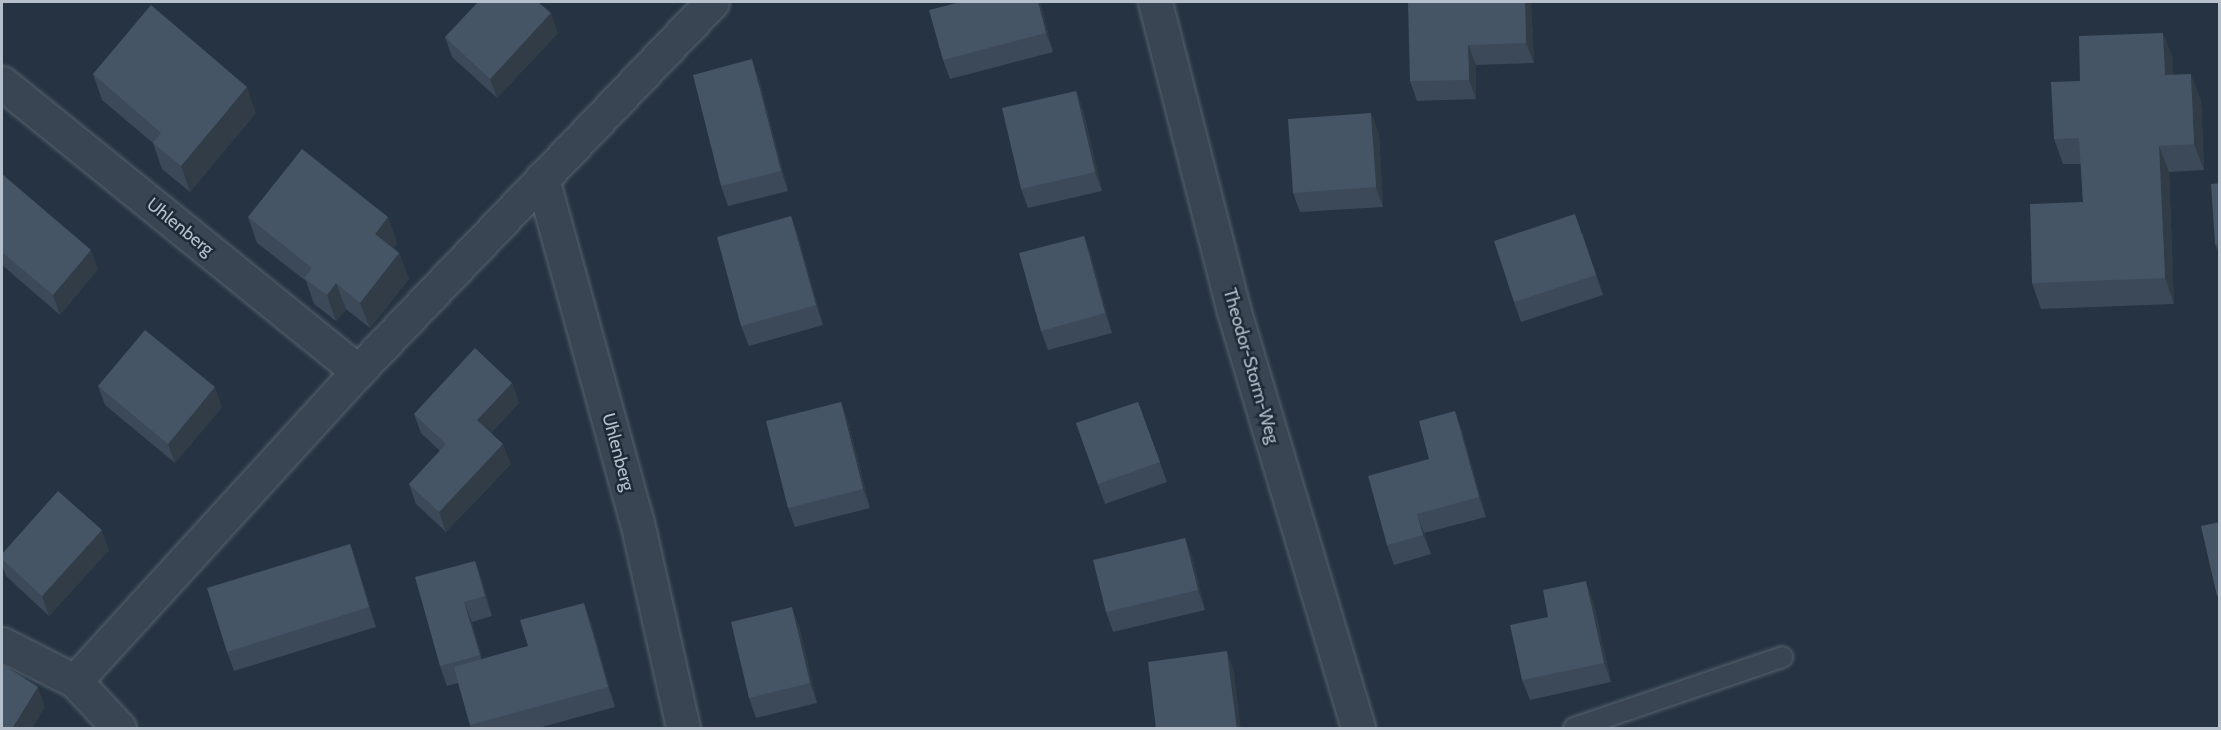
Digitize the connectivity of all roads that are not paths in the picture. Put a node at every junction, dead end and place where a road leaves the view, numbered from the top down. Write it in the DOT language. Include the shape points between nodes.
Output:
graph roads {
  1 [pos="712,2"];
  2 [pos="1155,2"];
  3 [pos="2,82"];
  4 [pos="542,178"];
  5 [pos="358,371"];
  6 [pos="2,644"];
  7 [pos="1782,657"];
  8 [pos="75,681"];
  9 [pos="119,729"];
  10 [pos="683,729"];
  11 [pos="1358,729"];
  12 [pos="1574,729"];
  1 -- 4 [label="street"];
  2 -- 11 [label="street, Theodor-Storm-Weg" via="1233,308"];
  3 -- 5 [label="street, Uhlenberg"];
  4 -- 5 [label="street"];
  4 -- 10 [label="street, Uhlenberg" via="637,522"];
  5 -- 8 [label="street"];
  6 -- 8 [label="street"];
  7 -- 12 [label="lane"];
  8 -- 9 [label="street"];
}
